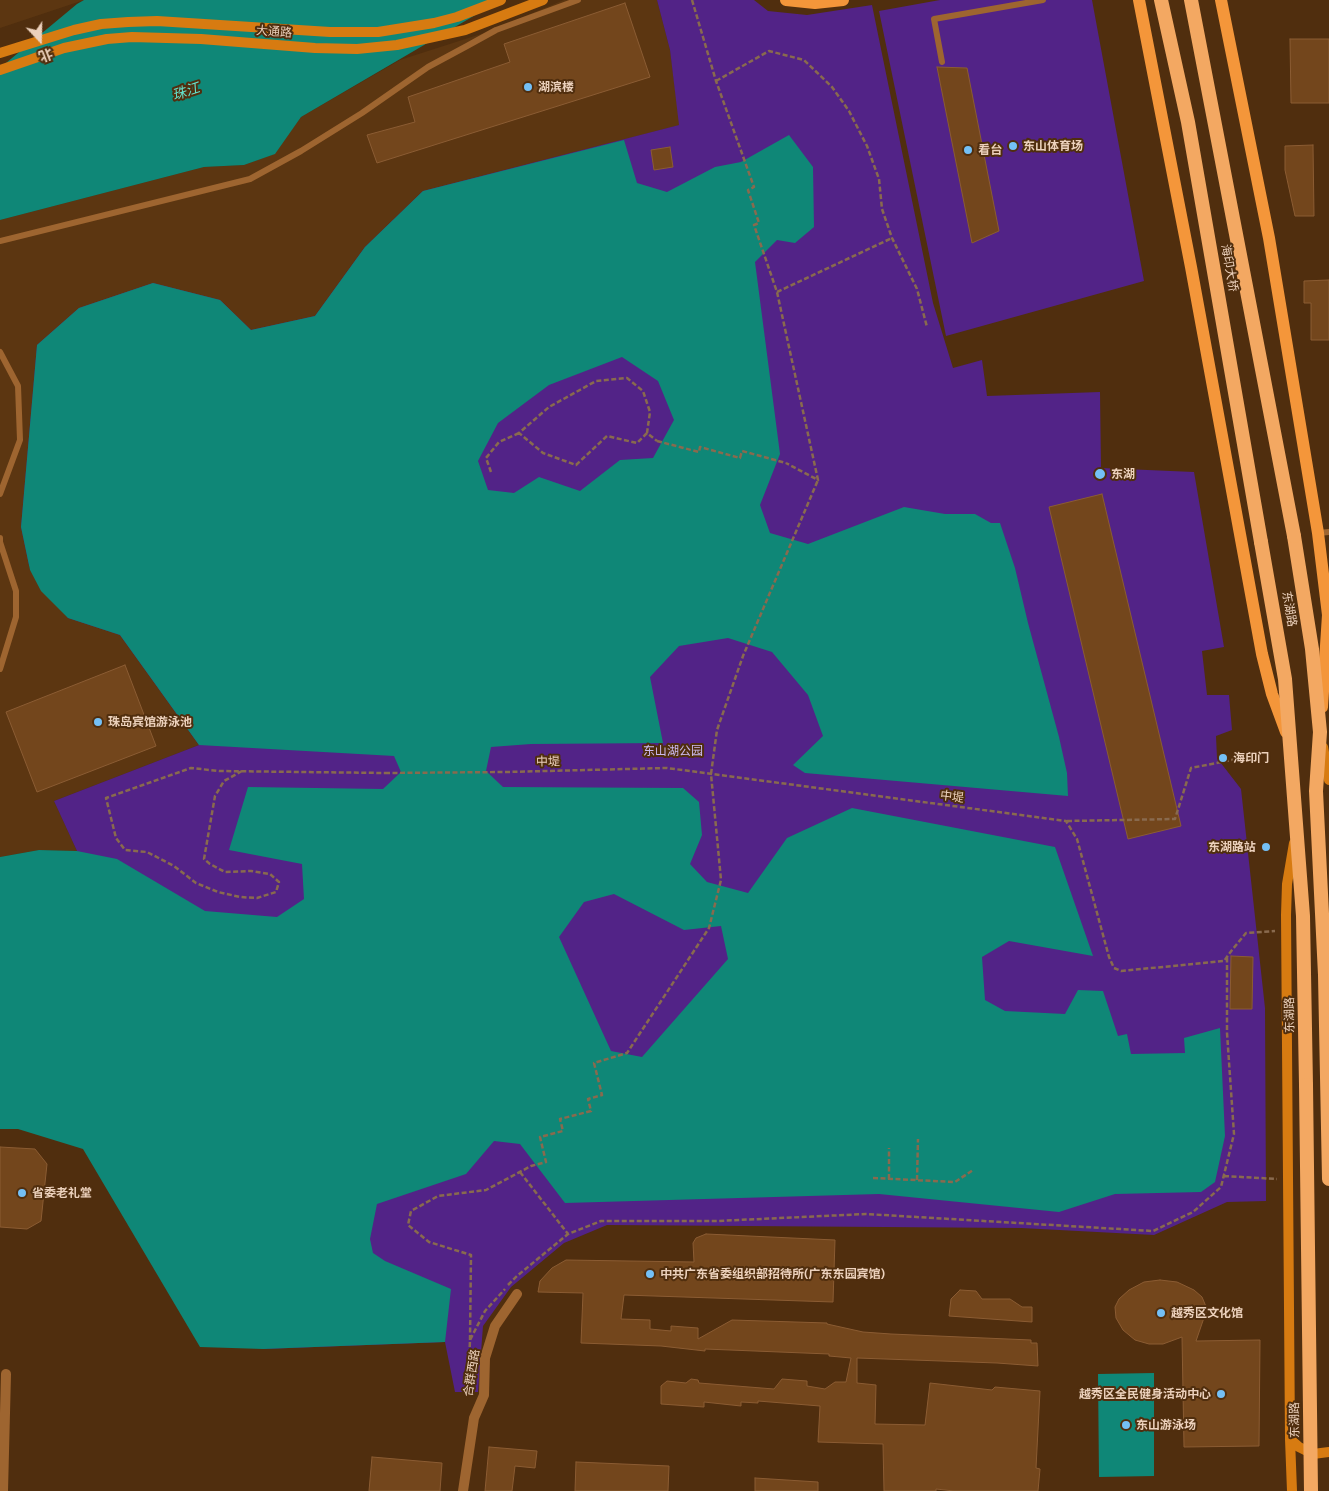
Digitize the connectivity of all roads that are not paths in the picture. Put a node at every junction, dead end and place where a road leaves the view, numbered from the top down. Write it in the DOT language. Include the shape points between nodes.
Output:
graph roads {
  1 [pos="501,0"];
  2 [pos="543,0"];
  3 [pos="578,0"];
  4 [pos="787,0"];
  5 [pos="843,0"];
  6 [pos="1043,0"];
  7 [pos="1161,0"];
  8 [pos="1191,0"];
  9 [pos="1220,1"];
  10 [pos="1142,2"];
  11 [pos="0,53"];
  12 [pos="942,62"];
  13 [pos="0,70"];
  14 [pos="0,241"];
  15 [pos="0,352"];
  16 [pos="0,494"];
  17 [pos="1323,532"];
  18 [pos="1294,536"];
  19 [pos="0,538"];
  20 [pos="1261,542"];
  21 [pos="0,669"];
  22 [pos="1320,732"];
  23 [pos="1289,739"];
  24 [pos="1329,780"];
  25 [pos="1296,832"];
  26 [pos="1329,1179"];
  27 [pos="517,1294"];
  28 [pos="3,1374"];
  29 [pos="1290,1439"];
  30 [pos="1329,1452"];
  31 [pos="3,1491"];
  32 [pos="463,1491"];
  33 [pos="1292,1491"];
  34 [pos="1311,1491"];
  1 -- 11 [label="main road, 大通路" via="457,17 378,32 128,22 74,30"];
  2 -- 13 [label="main road, 大通路" via="465,30 397,45 357,49 315,48 132,36 64,48"];
  3 -- 14 [label="lane" via="496,30 428,67 362,113 250,179"];
  4 -- 5 [label="main road" via="815,4"];
  6 -- 12 [label="lane" via="934,19"];
  7 -- 20 [label="highway, 海印大桥, bridge" via="1188,122"];
  8 -- 18 [label="highway, 海印大桥, bridge"];
  9 -- 17 [label="main road" via="1269,238"];
  10 -- 23 [label="main road" via="1262,654 1272,694"];
  15 -- 16 [label="lane" via="18,386 20,440"];
  17 -- 22 [label="main road" via="1328,615"];
  18 -- 22 [label="highway, 东湖路" via="1312,649"];
  19 -- 21 [label="lane" via="16,591 16,617"];
  20 -- 23 [label="highway, 东湖路" via="1278,628"];
  22 -- 24 [label="main road"];
  22 -- 26 [label="highway, 东湖路" via="1316,792"];
  23 -- 25 [label="highway, 东湖路"];
  25 -- 29 [label="main road" via="1287,884 1286,915"];
  25 -- 34 [label="highway, 东湖路, bridge" via="1303,916"];
  27 -- 32 [label="street, 合群西路" via="495,1326 485,1358 484,1395 474,1418"];
  28 -- 31 [label="street"];
  29 -- 30 [label="main road" via="1299,1448 1313,1454"];
  29 -- 33 [label="main road"];
}
